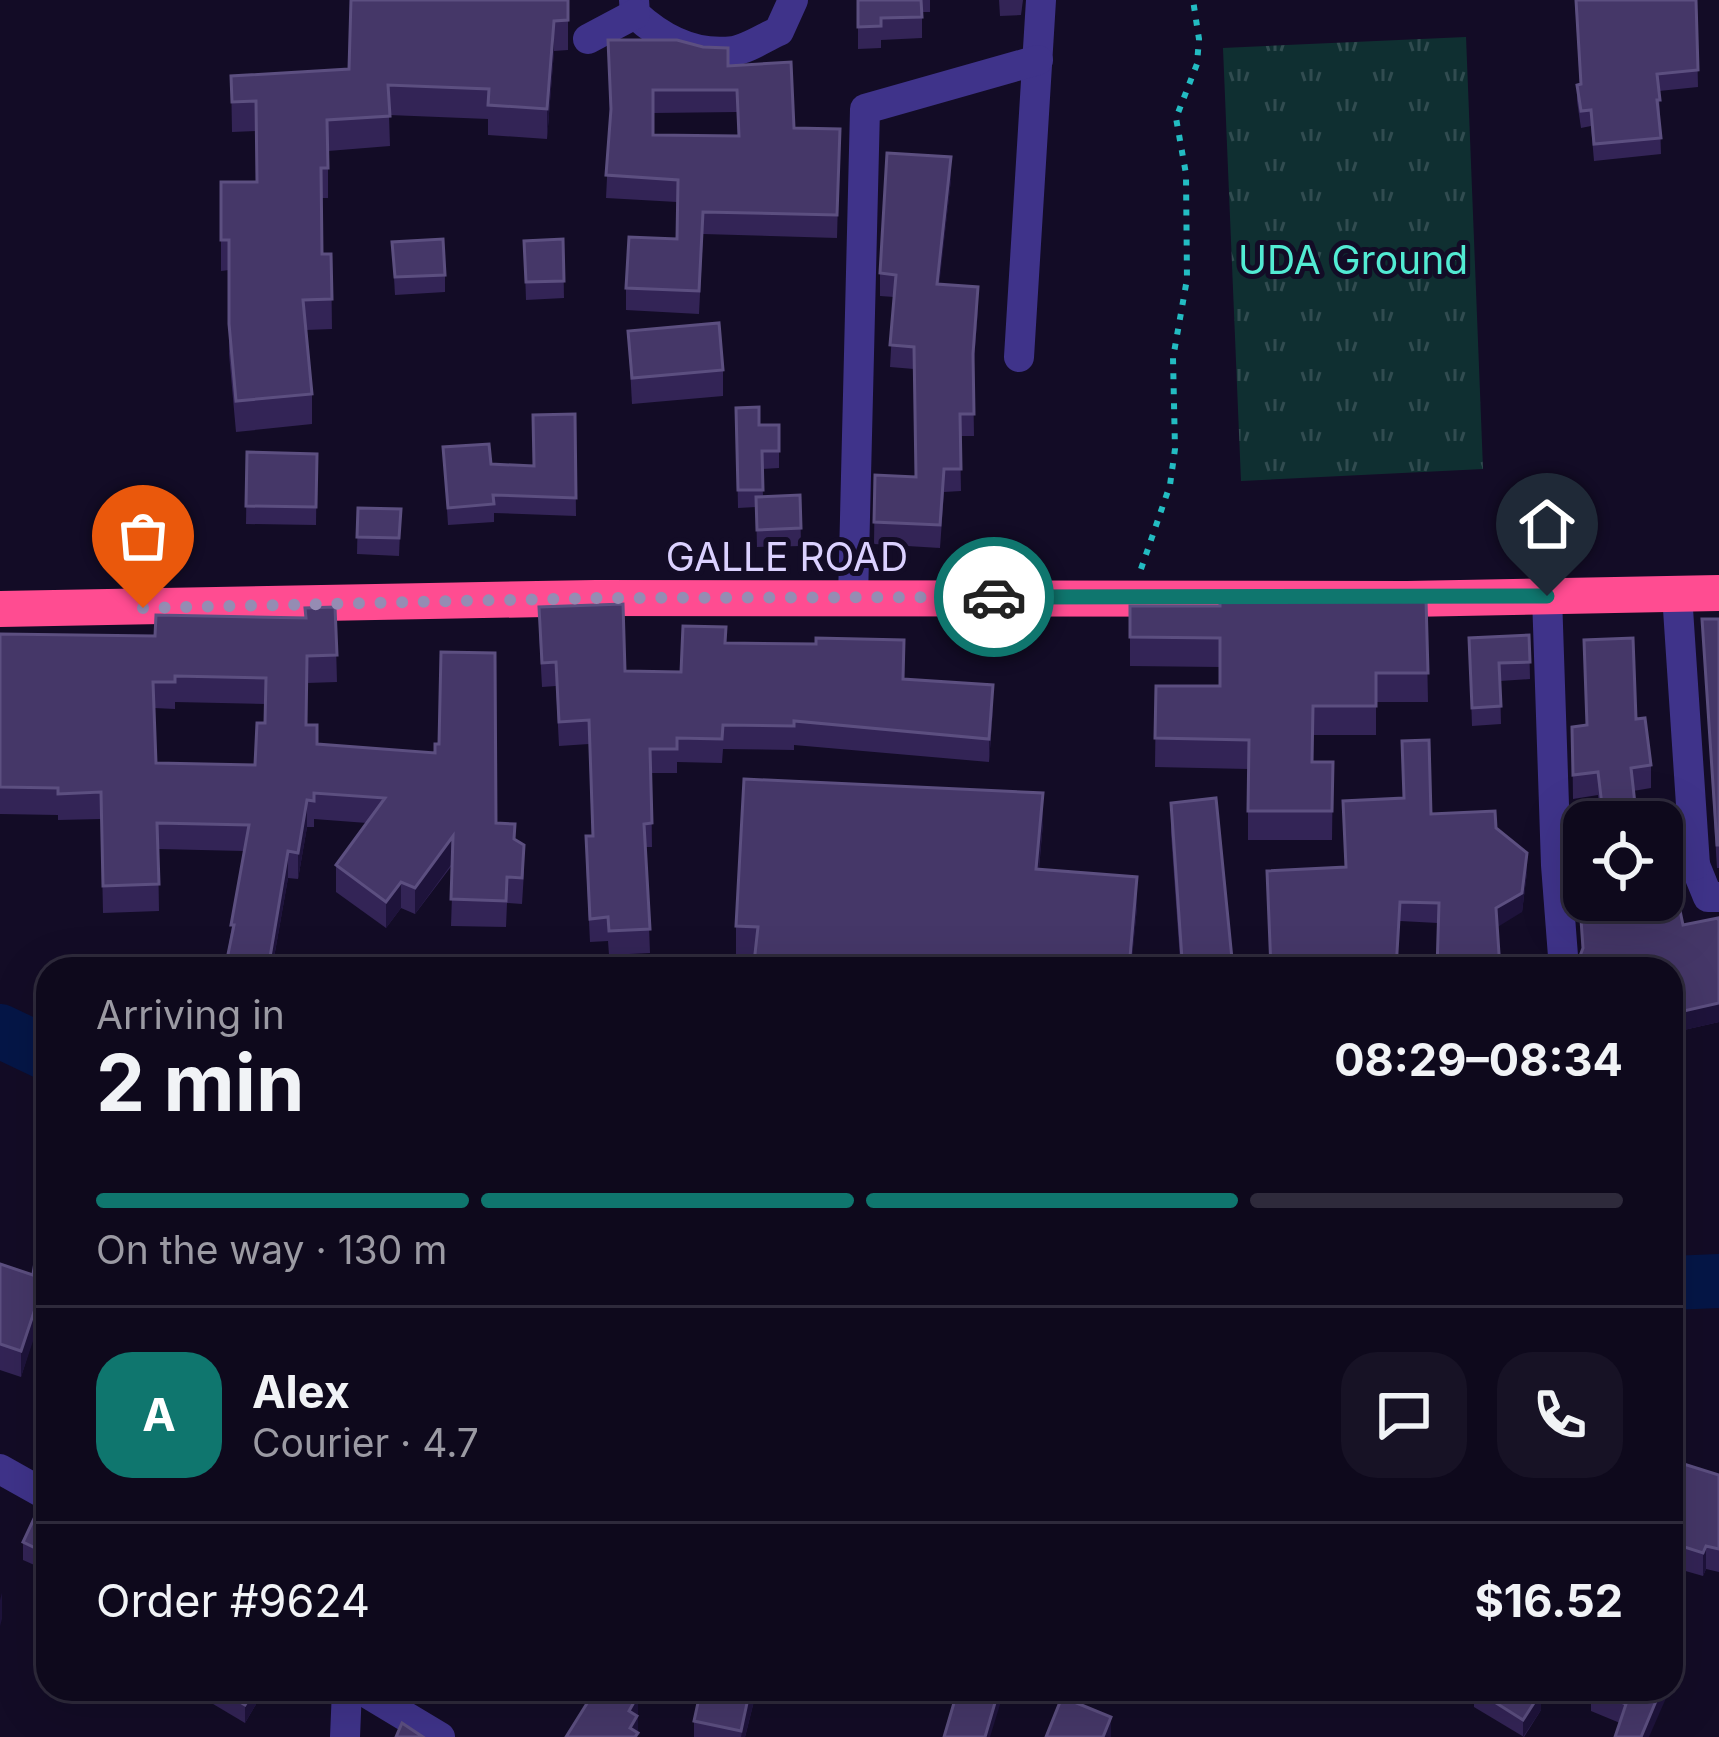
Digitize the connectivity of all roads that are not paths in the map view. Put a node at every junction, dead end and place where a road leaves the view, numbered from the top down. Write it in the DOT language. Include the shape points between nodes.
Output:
graph roads {
  1 [pos="794,0"];
  2 [pos="1041,0"];
  3 [pos="634,7"];
  4 [pos="588,39"];
  5 [pos="1037,60"];
  6 [pos="1018,357"];
  7 [pos="1719,592"];
  8 [pos="1677,594"];
  9 [pos="1547,596"];
  10 [pos="853,599"];
  11 [pos="0,609"];
  12 [pos="1564,801"];
  13 [pos="1683,866"];
  14 [pos="1694,866"];
  15 [pos="1719,897"];
  16 [pos="1567,921"];
  17 [pos="1565,957"];
  18 [pos="0,1469"];
  19 [pos="36,1489"];
  20 [pos="346,1701"];
  21 [pos="380,1701"];
  22 [pos="345,1737"];
  23 [pos="440,1737"];
  1 -- 3 [label="street" via="779,31 734,51 661,38"];
  2 -- 5 [label="street"];
  3 -- 4 [label="street"];
  5 -- 6 [label="street"];
  5 -- 10 [label="street" via="865,109"];
  7 -- 8 [label="highway, GALLE ROAD"];
  8 -- 9 [label="highway, GALLE ROAD"];
  8 -- 14 [label="street"];
  9 -- 10 [label="highway, GALLE ROAD"];
  9 -- 12 [label="street"];
  10 -- 11 [label="highway, GALLE ROAD"];
  13 -- 14 [label="street"];
  14 -- 15 [label="street" via="1708,897"];
  16 -- 17 [label="street"];
  18 -- 19 [label="street"];
  20 -- 22 [label="street"];
  21 -- 23 [label="street"];
}
